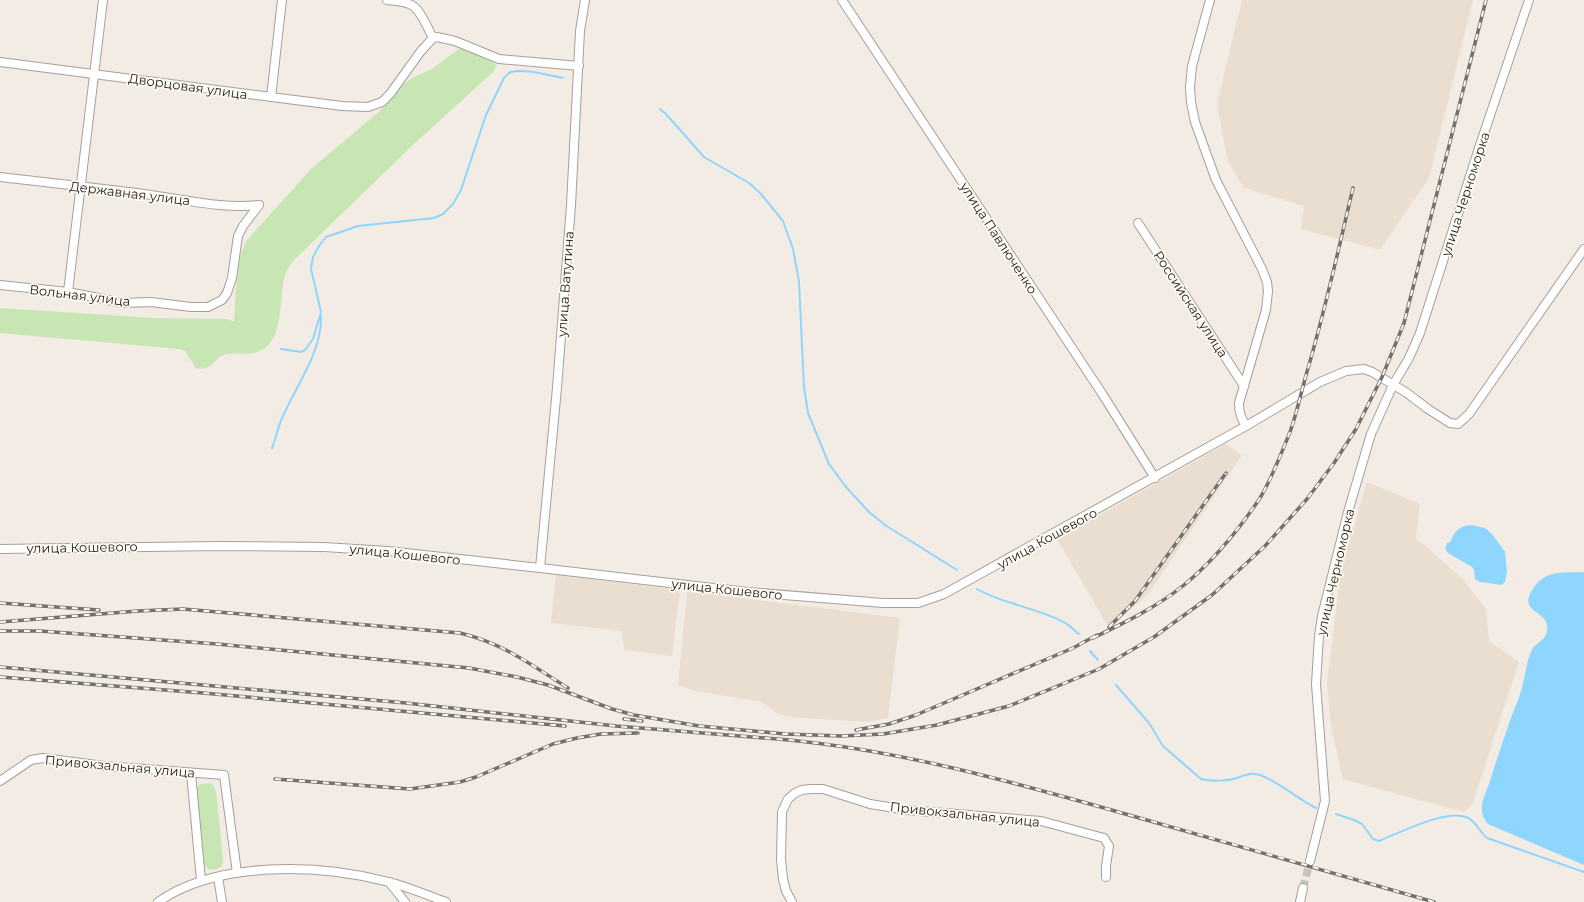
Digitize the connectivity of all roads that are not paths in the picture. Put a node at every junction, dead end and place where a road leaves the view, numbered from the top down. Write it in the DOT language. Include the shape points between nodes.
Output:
graph roads {
  1 [pos="103,0"];
  2 [pos="282,0"];
  3 [pos="387,0"];
  4 [pos="585,0"];
  5 [pos="842,0"];
  6 [pos="1210,0"];
  7 [pos="1529,0"];
  8 [pos="433,38"];
  9 [pos="0,62"];
  10 [pos="578,66"];
  11 [pos="94,74"];
  12 [pos="271,97"];
  13 [pos="0,177"];
  14 [pos="80,186"];
  15 [pos="259,205"];
  16 [pos="1138,223"];
  17 [pos="1584,249"];
  18 [pos="0,285"];
  19 [pos="68,292"];
  20 [pos="1393,385"];
  21 [pos="1244,386"];
  22 [pos="1246,426"];
  23 [pos="1155,478"];
  24 [pos="0,549"];
  25 [pos="540,568"];
  26 [pos="191,773"];
  27 [pos="0,781"];
  28 [pos="1310,861"];
  29 [pos="236,873"];
  30 [pos="218,877"];
  31 [pos="1106,877"];
  32 [pos="201,880"];
  33 [pos="389,882"];
  34 [pos="1303,888"];
  35 [pos="158,902"];
  36 [pos="222,902"];
  37 [pos="405,902"];
  38 [pos="446,902"];
  39 [pos="792,902"];
  40 [pos="1300,902"];
  1 -- 11 [label="street"];
  2 -- 12 [label="street"];
  3 -- 8 [label="street" via="412,5 419,12"];
  4 -- 10 [label="street, улица Ватутина"];
  5 -- 23 [label="street, улица Павлюченко"];
  6 -- 21 [label="street" via="1192,66 1191,102 1216,180 1262,269 1268,291 1266,310"];
  7 -- 20 [label="street, улица Черноморка" via="1420,333"];
  8 -- 10 [label="street" via="455,41 499,59"];
  8 -- 12 [label="street, Дворцовая улица" via="420,51 390,94 376,105 342,106"];
  9 -- 11 [label="street, Дворцовая улица"];
  10 -- 25 [label="street, улица Ватутина" via="558,380"];
  11 -- 12 [label="street, Дворцовая улица"];
  11 -- 14 [label="street"];
  13 -- 14 [label="street, Державная улица"];
  14 -- 15 [label="street, Державная улица" via="222,204"];
  14 -- 19 [label="street"];
  15 -- 19 [label="street, Вольная улица" via="238,236 230,287 222,300 215,305 200,308 151,302 123,303"];
  16 -- 21 [label="street, Российская улица"];
  17 -- 20 [label="street" via="1469,414 1458,424 1446,421"];
  18 -- 19 [label="street, Вольная улица"];
  20 -- 22 [label="street, улица Кошевого" via="1364,369 1346,371 1320,382"];
  20 -- 28 [label="street, улица Черноморка" via="1364,455 1322,616 1316,684 1325,801"];
  21 -- 22 [label="street" via="1239,412"];
  22 -- 23 [label="street, улица Кошевого"];
  23 -- 25 [label="street, улица Кошевого" via="944,594 918,603 883,603 748,592"];
  24 -- 25 [label="street, улица Кошевого" via="230,545 324,547 388,551"];
  26 -- 27 [label="street, Привокзальная улица" via="43,758 32,760"];
  26 -- 29 [label="street, Привокзальная улица" via="224,775"];
  26 -- 32 [label="street"];
  29 -- 30 [label="street"];
  29 -- 33 [label="street" via="274,869 315,869"];
  30 -- 32 [label="street"];
  30 -- 36 [label="street"];
  31 -- 39 [label="street, Привокзальная улица" via="1109,846 1104,838 1041,821 906,810 870,804 837,792 811,789 802,790 788,798 782,812 783,879"];
  32 -- 35 [label="street"];
  33 -- 37 [label="street"];
  33 -- 38 [label="street"];
  34 -- 40 [label="street"];
}
